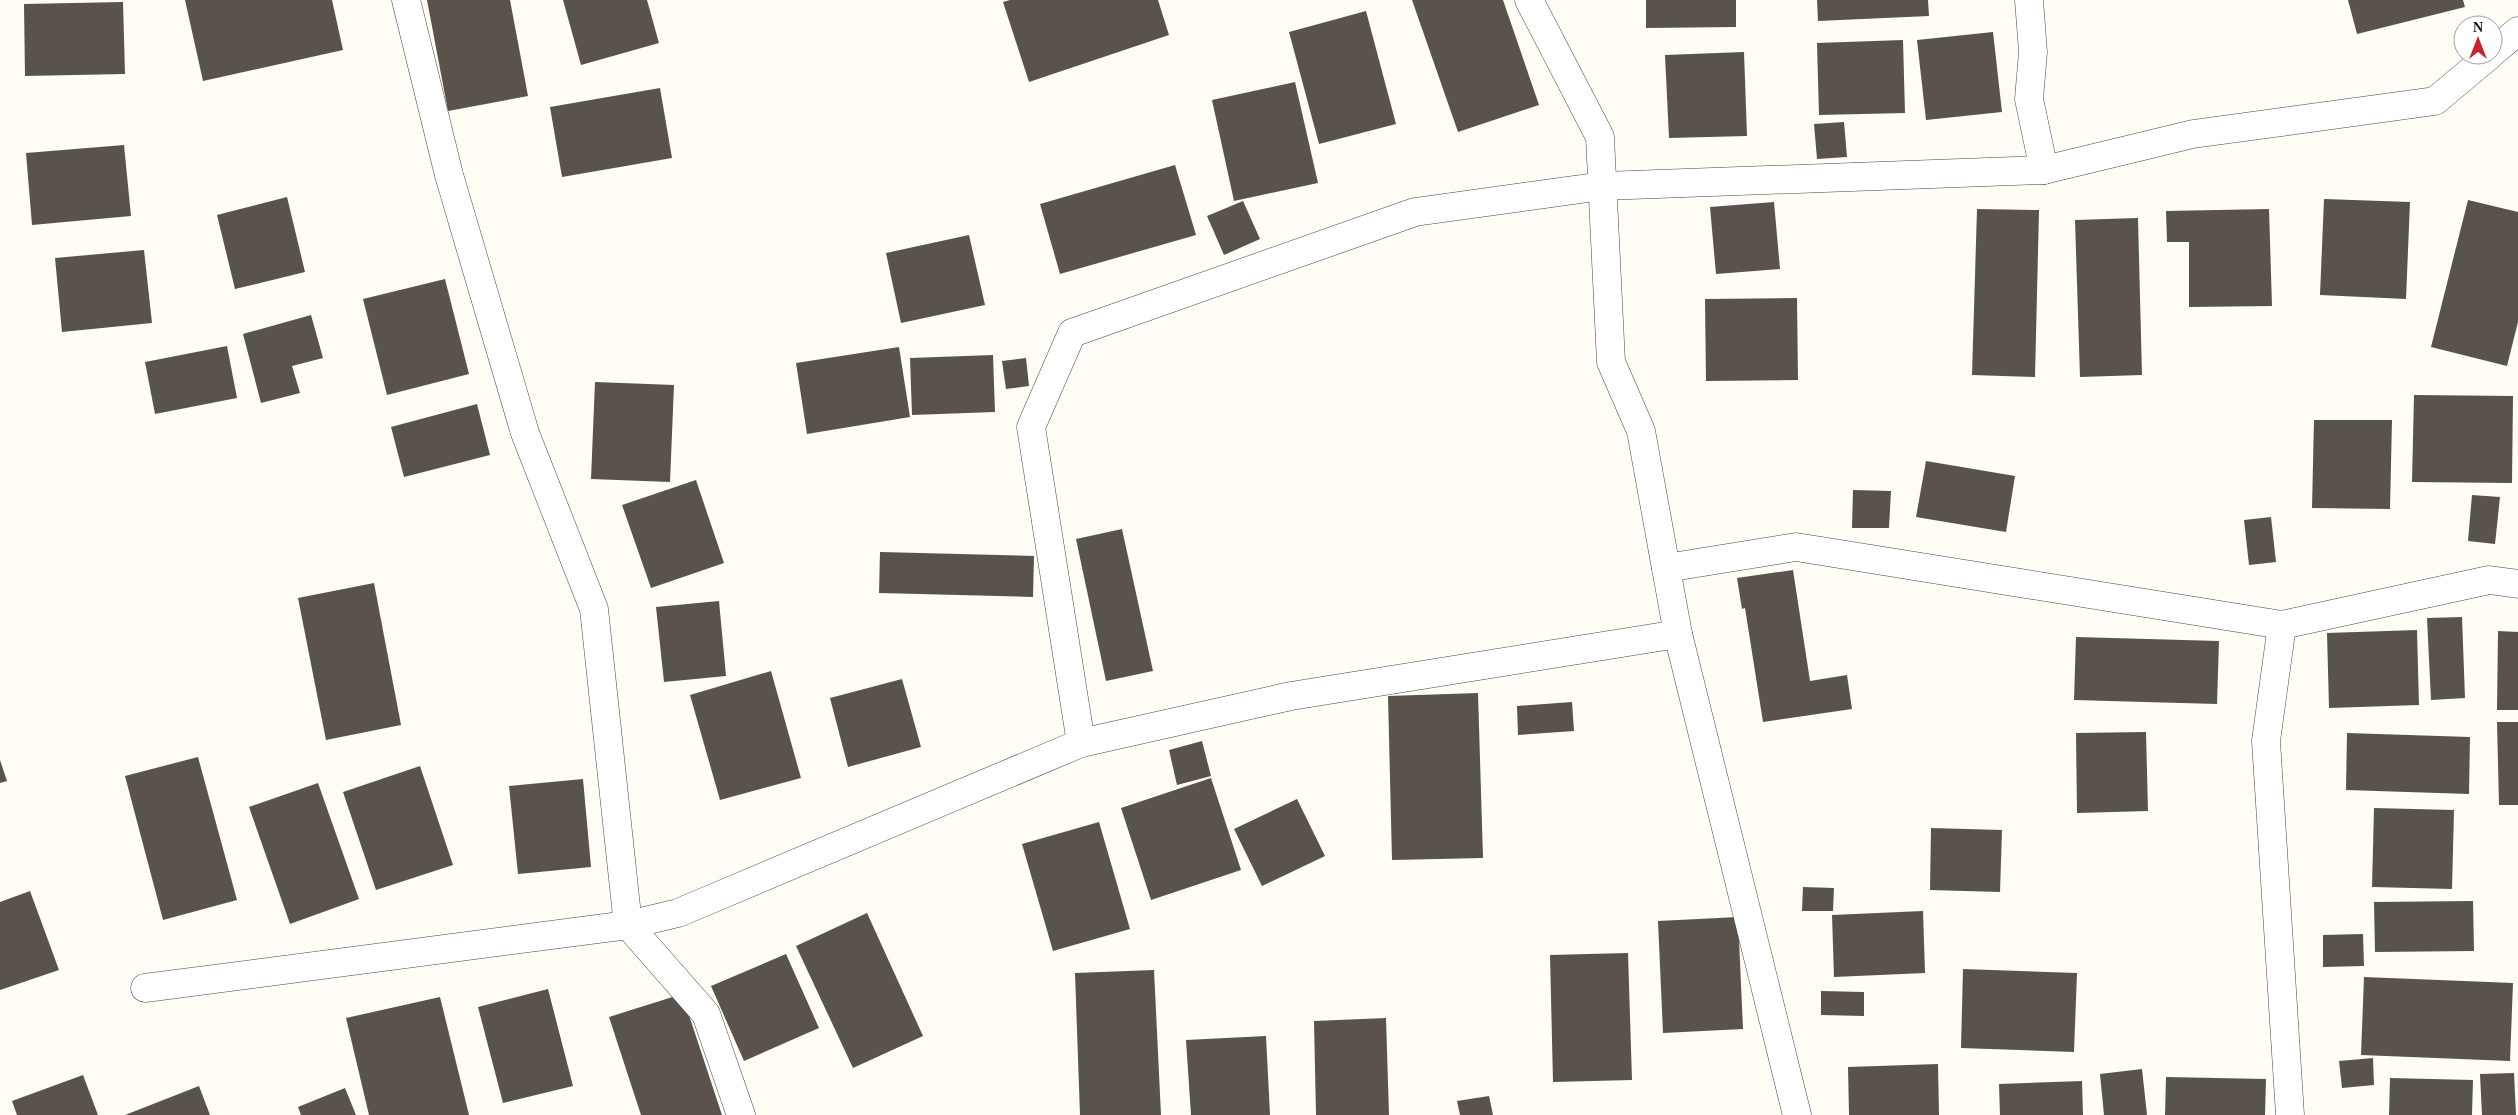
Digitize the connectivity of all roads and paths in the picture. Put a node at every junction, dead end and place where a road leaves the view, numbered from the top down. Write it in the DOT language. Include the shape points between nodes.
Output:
graph roads {
  1 [pos="406,0"];
  2 [pos="1529,0"];
  3 [pos="2029,0"];
  4 [pos="2518,31"];
  5 [pos="2503,44"];
  6 [pos="2478,65"];
  7 [pos="2044,170"];
  8 [pos="1603,186"];
  9 [pos="1666,568"];
  10 [pos="2518,584"];
  11 [pos="2282,625"];
  12 [pos="1678,634"];
  13 [pos="1081,743"];
  14 [pos="628,925"];
  15 [pos="145,988"];
  16 [pos="741,1115"];
  17 [pos="1797,1115"];
  18 [pos="2290,1115"];
  1 -- 14 [label="street" via="450,175 525,434 594,608"];
  2 -- 8 [label="street" via="1600,137"];
  3 -- 7 [label="street" via="2033,52 2029,99"];
  4 -- 5 [label="street"];
  6 -- 7 [label="street" via="2436,101 2193,134"];
  7 -- 8 [label="street"];
  8 -- 9 [label="street" via="1611,362 1641,431"];
  8 -- 13 [label="street" via="1415,212 1072,333 1031,427"];
  9 -- 11 [label="street" via="1796,546"];
  9 -- 12 [label="street"];
  10 -- 11 [label="street" via="2489,580"];
  11 -- 18 [label="street" via="2266,741"];
  12 -- 13 [label="street" via="1291,696"];
  12 -- 17 [label="street"];
  13 -- 14 [label="street" via="678,913"];
  14 -- 15 [label="street"];
  14 -- 16 [label="street" via="706,1014"];
}
